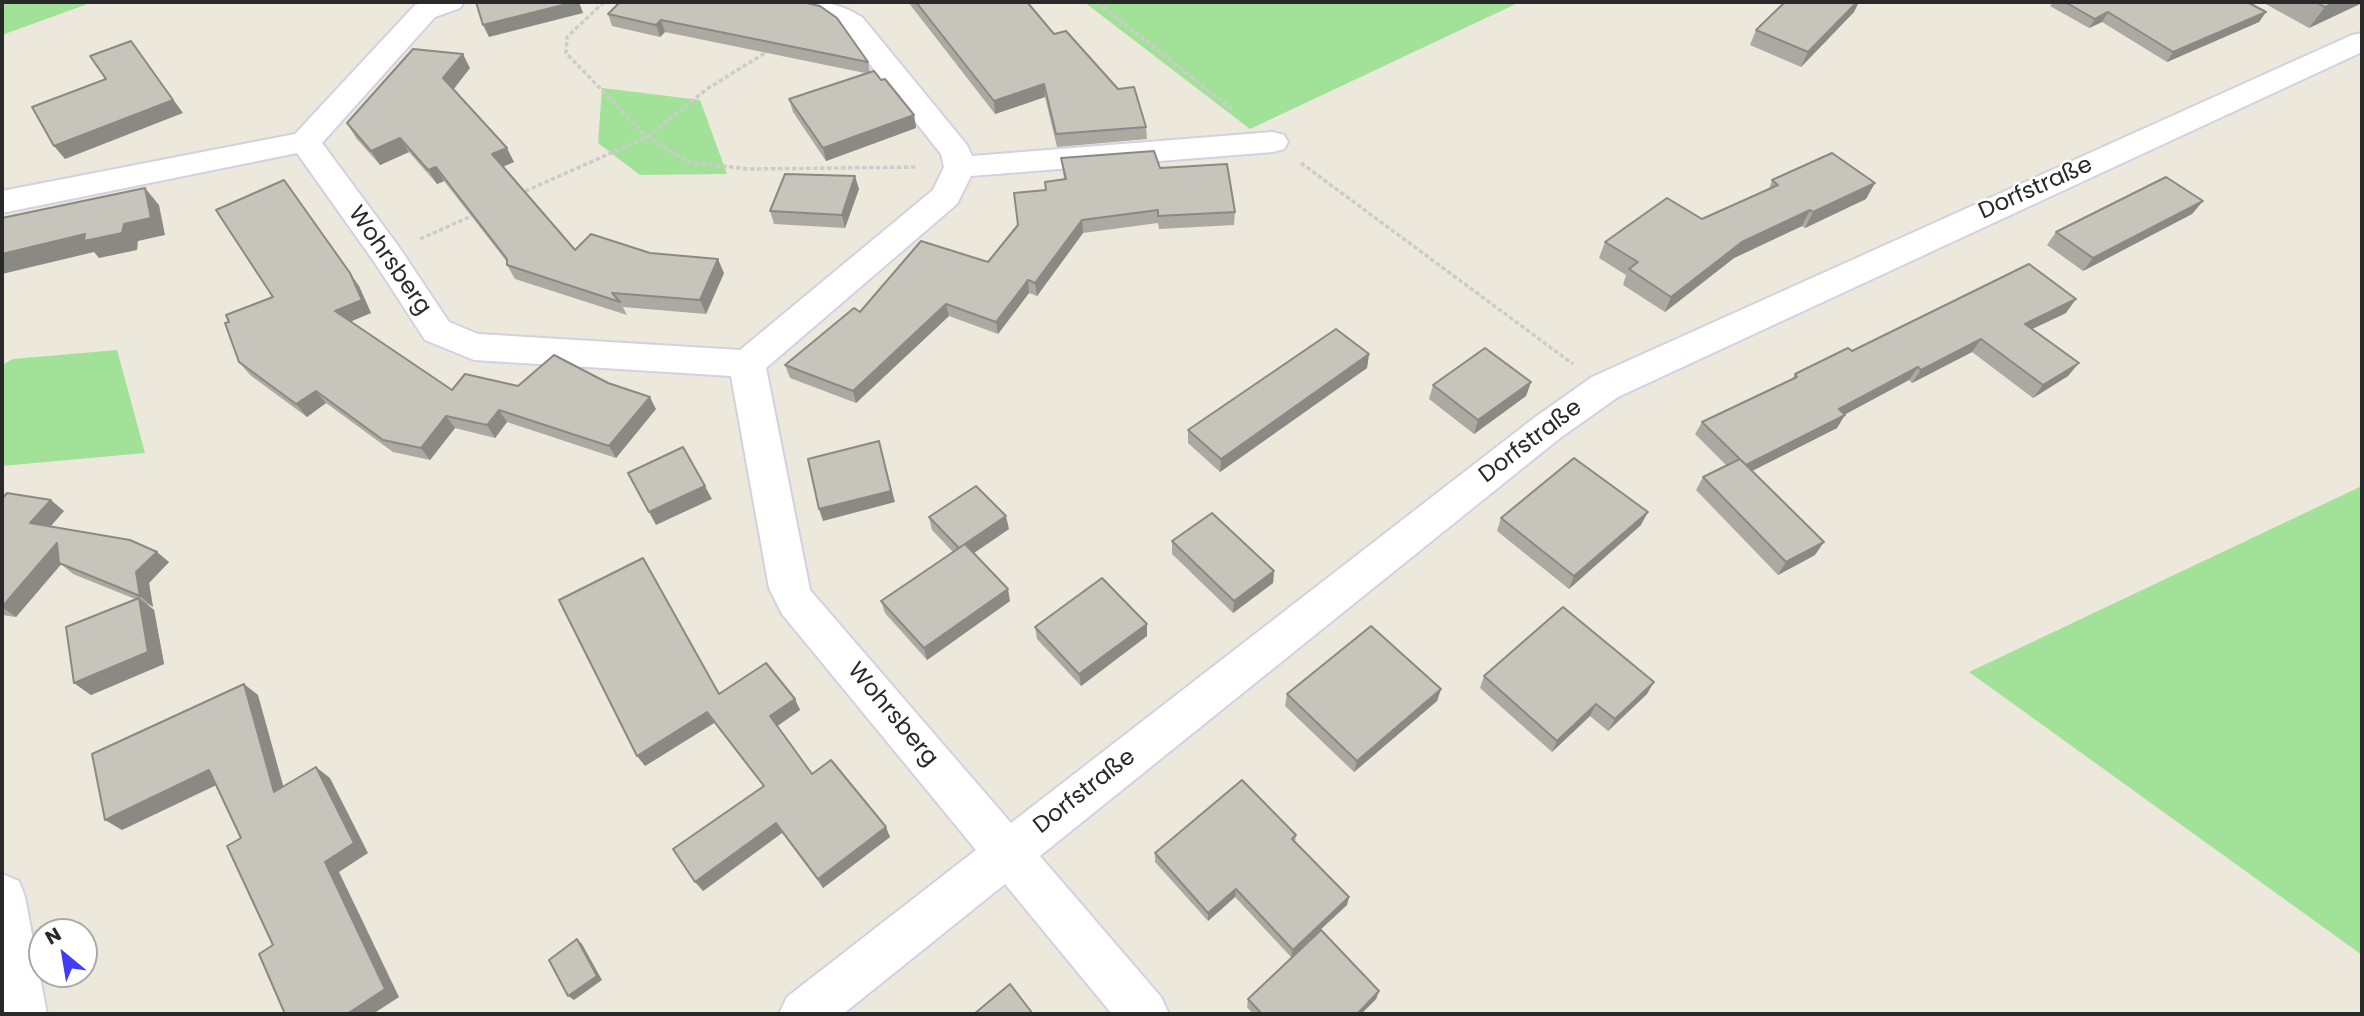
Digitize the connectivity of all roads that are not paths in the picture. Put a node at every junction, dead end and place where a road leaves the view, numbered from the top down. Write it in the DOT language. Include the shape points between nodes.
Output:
graph roads {
  1 [pos="450,2"];
  2 [pos="817,6"];
  3 [pos="2362,41"];
  4 [pos="305,142"];
  5 [pos="1273,142"];
  6 [pos="960,167"];
  7 [pos="2,202"];
  8 [pos="747,364"];
  9 [pos="1008,852"];
  10 [pos="2,897"];
  11 [pos="22,1014"];
  12 [pos="804,1014"];
  13 [pos="1144,1014"];
  1 -- 4 [label="street" via="425,11"];
  2 -- 6 [label="street" via="852,23 956,152"];
  3 -- 9 [label="street, Dorfstraße" via="1605,387 1546,428"];
  4 -- 7 [label="street"];
  4 -- 8 [label="street, Wohrsberg" via="437,331 474,347"];
  5 -- 6 [label="street"];
  6 -- 8 [label="street" via="946,195"];
  8 -- 9 [label="street, Wohrsberg" via="784,573 796,602"];
  9 -- 12 [label="street, Dorfstraße"];
  9 -- 13 [label="street, Wohrsberg"];
  10 -- 11 [label="street"];
}
